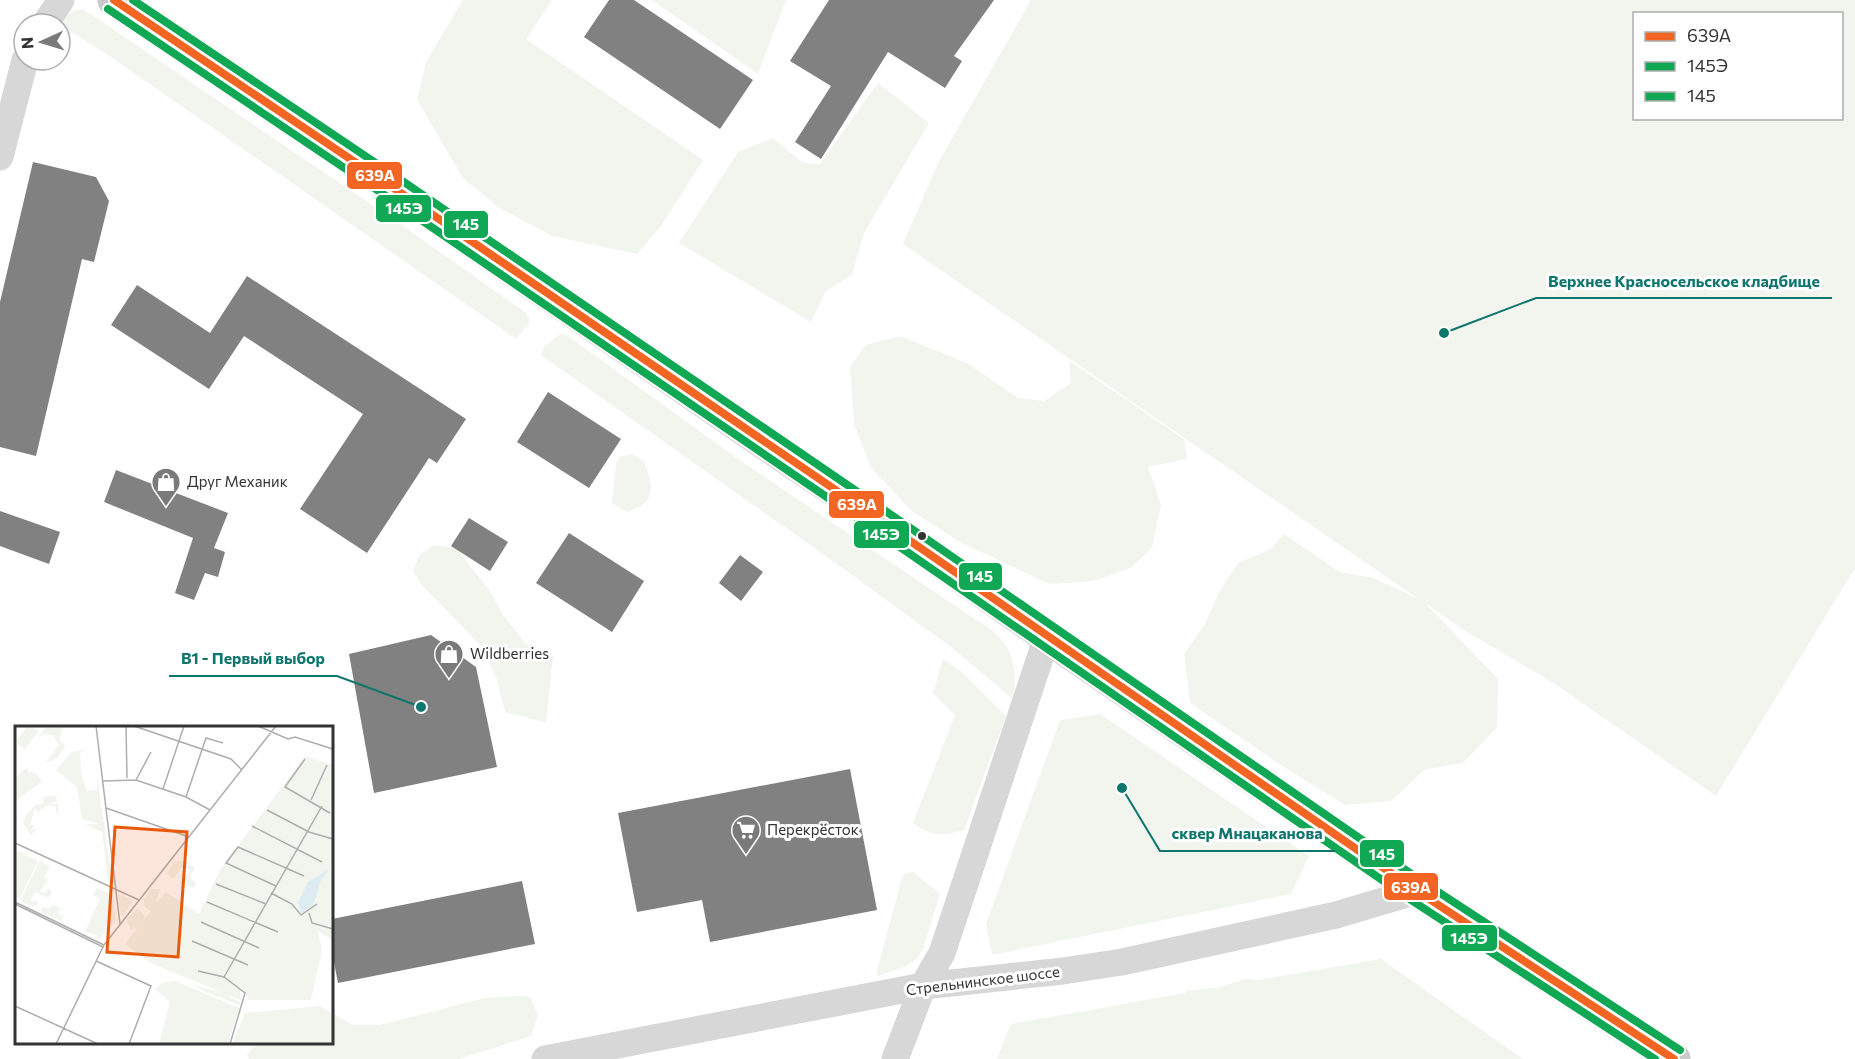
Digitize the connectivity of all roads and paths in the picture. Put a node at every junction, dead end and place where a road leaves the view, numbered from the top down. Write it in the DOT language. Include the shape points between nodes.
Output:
graph roads {
  1 [pos="114,0"];
  2 [pos="22,72"];
  3 [pos="0,157"];
  4 [pos="1047,637"];
  5 [pos="1417,891"];
  6 [pos="923,986"];
  7 [pos="545,1059"];
  8 [pos="895,1059"];
  9 [pos="1674,1059"];
  1 -- 4 [label="main road"];
  2 -- 3 [label="street"];
  4 -- 5 [label="main road"];
  4 -- 6 [label="street" via="942,953"];
  5 -- 6 [label="street, Стрельнинское шоссе" via="1336,915 1122,962"];
  5 -- 9 [label="main road"];
  6 -- 7 [label="street, Стрельнинское шоссе"];
  6 -- 8 [label="street"];
}
